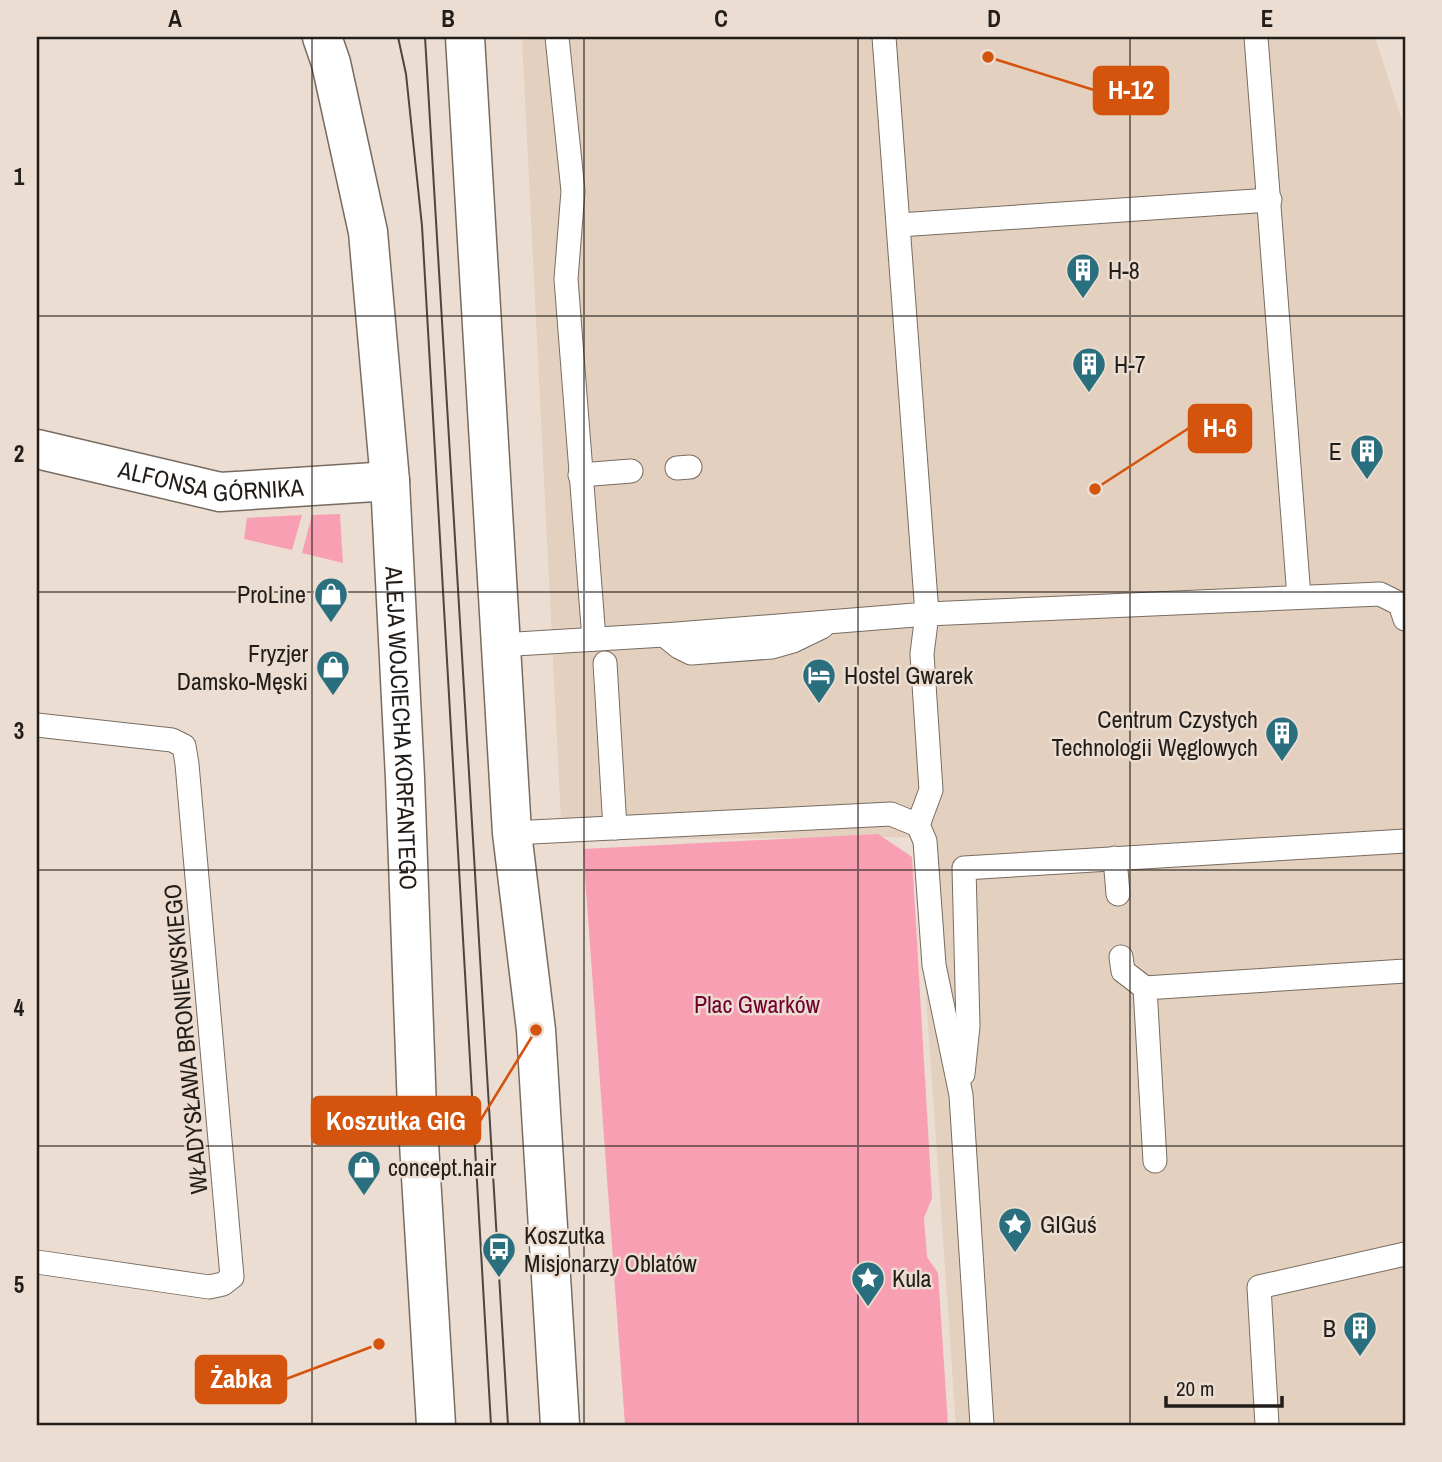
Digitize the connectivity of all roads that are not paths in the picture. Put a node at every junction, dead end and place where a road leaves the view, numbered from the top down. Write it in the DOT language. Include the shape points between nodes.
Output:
graph roads {
  1 [pos="322,37"];
  2 [pos="466,37"];
  3 [pos="557,37"];
  4 [pos="884,37"];
  5 [pos="1256,37"];
  6 [pos="1270,200"];
  7 [pos="899,225"];
  8 [pos="37,449"];
  9 [pos="631,471"];
  10 [pos="580,475"];
  11 [pos="390,481"];
  12 [pos="1380,594"];
  13 [pos="1405,594"];
  14 [pos="1299,597"];
  15 [pos="927,614"];
  16 [pos="1405,619"];
  17 [pos="594,639"];
  18 [pos="500,645"];
  19 [pos="605,663"];
  20 [pos="37,725"];
  21 [pos="918,825"];
  22 [pos="615,828"];
  23 [pos="512,833"];
  24 [pos="1405,841"];
  25 [pos="1115,858"];
  26 [pos="1118,894"];
  27 [pos="1121,957"];
  28 [pos="1405,971"];
  29 [pos="1145,988"];
  30 [pos="961,1095"];
  31 [pos="1155,1161"];
  32 [pos="1405,1254"];
  33 [pos="37,1262"];
  34 [pos="436,1425"];
  35 [pos="560,1425"];
  36 [pos="982,1425"];
  37 [pos="1267,1425"];
  1 -- 11 [label="main road, ALEJA WOJCIECHA KORFANTEGO" via="368,232"];
  2 -- 18 [label="main road"];
  3 -- 10 [label="lane" via="573,191 566,279"];
  4 -- 7 [label="lane"];
  5 -- 6 [label="lane"];
  6 -- 7 [label="lane"];
  6 -- 14 [label="lane"];
  7 -- 15 [label="lane"];
  8 -- 11 [label="main road, ALFONSA GÓRNIKA" via="220,492"];
  9 -- 10 [label="lane"];
  10 -- 17 [label="lane"];
  11 -- 34 [label="main road, ALEJA WOJCIECHA KORFANTEGO"];
  12 -- 13 [label="lane"];
  12 -- 14 [label="lane"];
  12 -- 16 [label="lane" via="1400,604"];
  14 -- 15 [label="lane"];
  15 -- 17 [label="lane"];
  15 -- 21 [label="lane" via="922,654 931,790"];
  17 -- 18 [label="lane"];
  18 -- 23 [label="main road"];
  19 -- 22 [label="lane"];
  20 -- 33 [label="lane, WŁADYSŁAWA BRONIEWSKIEGO" via="172,740 184,746 232,1277 209,1287"];
  21 -- 22 [label="lane" via="891,814"];
  21 -- 30 [label="lane" via="925,841 934,965"];
  22 -- 23 [label="lane"];
  23 -- 35 [label="main road" via="536,1030"];
  24 -- 25 [label="lane"];
  25 -- 26 [label="lane"];
  25 -- 30 [label="lane" via="964,868 968,1026"];
  27 -- 29 [label="lane" via="1122,971"];
  28 -- 29 [label="lane"];
  29 -- 31 [label="lane"];
  30 -- 36 [label="lane"];
  32 -- 37 [label="lane" via="1259,1287"];
}
